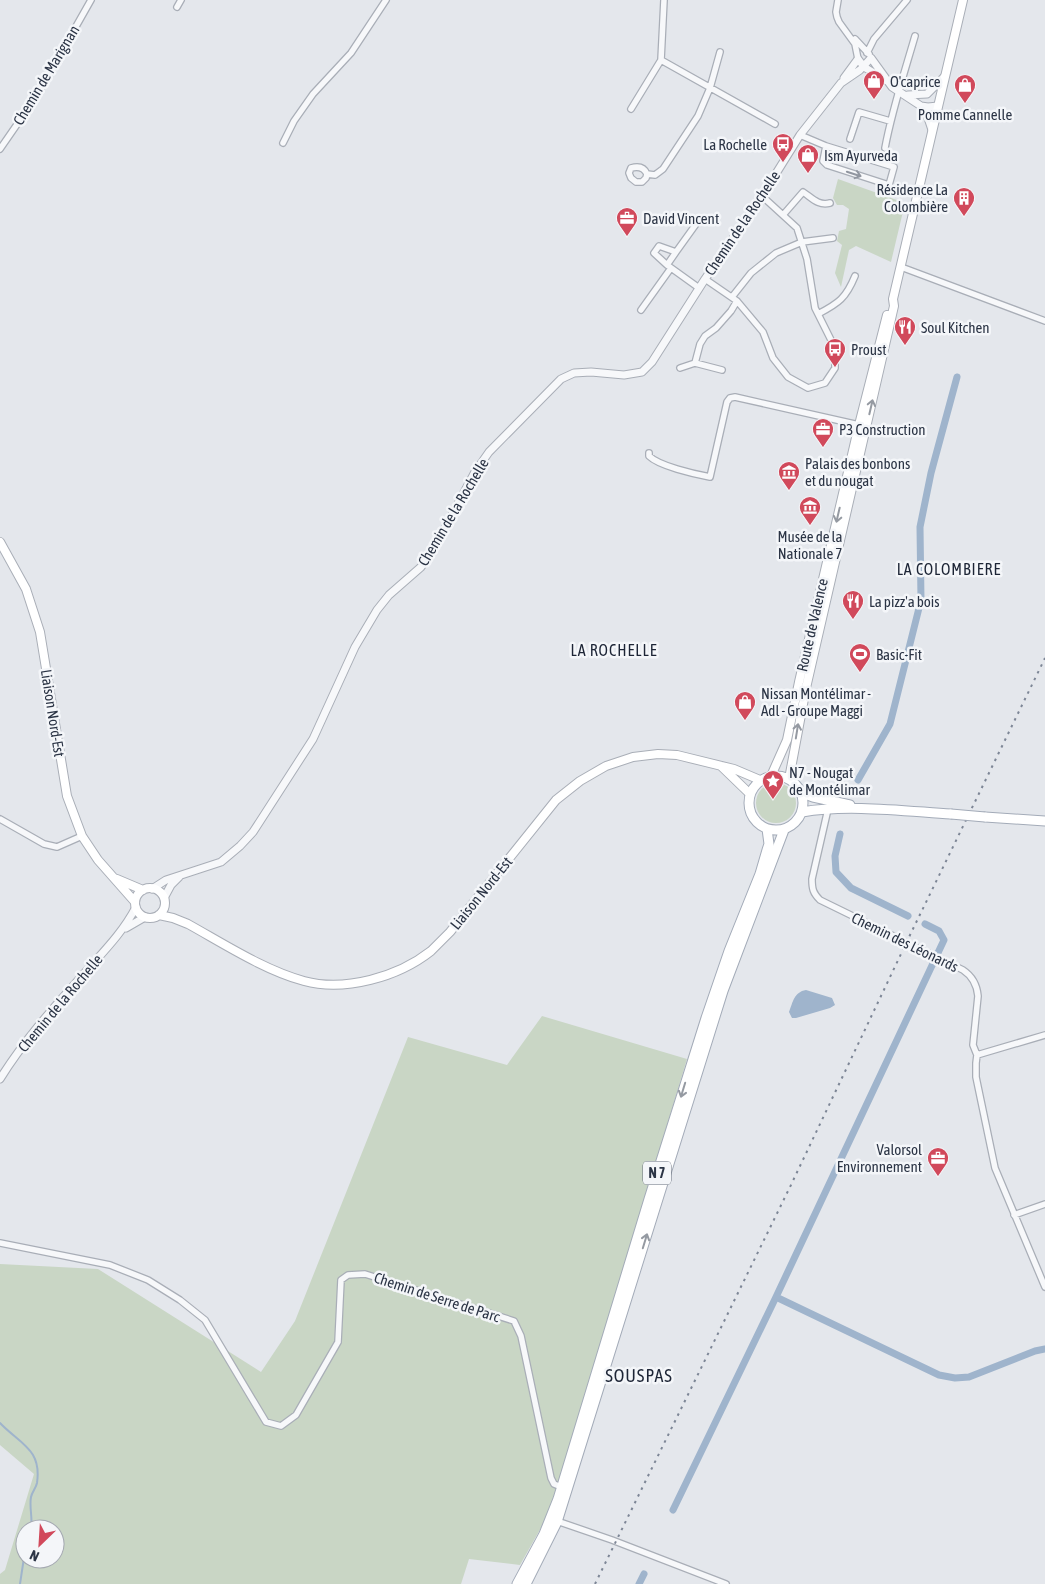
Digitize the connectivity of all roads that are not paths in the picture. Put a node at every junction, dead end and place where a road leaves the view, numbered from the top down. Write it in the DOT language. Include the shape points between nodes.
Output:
graph roads {
  1 [pos="91,0"];
  2 [pos="181,0"];
  3 [pos="386,0"];
  4 [pos="664,0"];
  5 [pos="838,0"];
  6 [pos="907,0"];
  7 [pos="962,0"];
  8 [pos="177,7"];
  9 [pos="851,36"];
  10 [pos="915,36"];
  11 [pos="874,39"];
  12 [pos="860,44"];
  13 [pos="720,52"];
  14 [pos="869,55"];
  15 [pos="858,59"];
  16 [pos="661,60"];
  17 [pos="864,67"];
  18 [pos="946,73"];
  19 [pos="887,81"];
  20 [pos="841,83"];
  21 [pos="710,88"];
  22 [pos="898,92"];
  23 [pos="927,94"];
  24 [pos="906,95"];
  25 [pos="938,104"];
  26 [pos="921,106"];
  27 [pos="631,109"];
  28 [pos="890,121"];
  29 [pos="775,124"];
  30 [pos="932,130"];
  31 [pos="800,135"];
  32 [pos="850,139"];
  33 [pos="283,144"];
  34 [pos="826,146"];
  35 [pos="885,148"];
  36 [pos="0,149"];
  37 [pos="647,174"];
  38 [pos="762,196"];
  39 [pos="830,203"];
  40 [pos="783,215"];
  41 [pos="698,220"];
  42 [pos="833,238"];
  43 [pos="802,242"];
  44 [pos="676,252"];
  45 [pos="669,266"];
  46 [pos="901,267"];
  47 [pos="854,276"];
  48 [pos="704,279"];
  49 [pos="699,288"];
  50 [pos="734,299"];
  51 [pos="893,299"];
  52 [pos="641,310"];
  53 [pos="818,314"];
  54 [pos="1045,321"];
  55 [pos="695,363"];
  56 [pos="680,368"];
  57 [pos="722,370"];
  58 [pos="859,425"];
  59 [pos="649,453"];
  60 [pos="0,542"];
  61 [pos="719,765"];
  62 [pos="771,776"];
  63 [pos="789,779"];
  64 [pos="760,780"];
  65 [pos="802,793"];
  66 [pos="750,794"];
  67 [pos="828,809"];
  68 [pos="877,810"];
  69 [pos="802,812"];
  70 [pos="0,820"];
  71 [pos="1045,821"];
  72 [pos="766,829"];
  73 [pos="784,830"];
  74 [pos="82,836"];
  75 [pos="181,876"];
  76 [pos="115,878"];
  77 [pos="152,889"];
  78 [pos="143,890"];
  79 [pos="164,901"];
  80 [pos="136,905"];
  81 [pos="159,915"];
  82 [pos="145,917"];
  83 [pos="188,924"];
  84 [pos="123,930"];
  85 [pos="1045,1035"];
  86 [pos="977,1055"];
  87 [pos="0,1079"];
  88 [pos="1045,1204"];
  89 [pos="1014,1215"];
  90 [pos="0,1243"];
  91 [pos="1045,1286"];
  92 [pos="565,1488"];
  93 [pos="554,1520"];
  94 [pos="517,1584"];
  95 [pos="526,1584"];
  96 [pos="726,1584"];
  1 -- 36 [label="street, Chemin de Marignan" via="36,97"];
  2 -- 8 [label="street"];
  3 -- 33 [label="street" via="354,48 294,121"];
  4 -- 16 [label="street"];
  5 -- 9 [label="street" via="837,17"];
  6 -- 11 [label="street, Chemin de la Rochelle"];
  7 -- 18 [label="main road, Route de Valence"];
  9 -- 12 [label="street"];
  9 -- 15 [label="street"];
  10 -- 22 [label="street"];
  11 -- 12 [label="street"];
  11 -- 14 [label="street, Chemin de la Rochelle"];
  12 -- 14 [label="street"];
  13 -- 21 [label="street"];
  14 -- 17 [label="street, Chemin de la Rochelle"];
  14 -- 19 [label="street"];
  15 -- 17 [label="street"];
  15 -- 20 [label="street"];
  16 -- 21 [label="street"];
  16 -- 27 [label="street"];
  17 -- 19 [label="street"];
  17 -- 20 [label="street, Chemin de la Rochelle"];
  18 -- 23 [label="street"];
  18 -- 25 [label="main road, Route de Valence"];
  19 -- 22 [label="street"];
  20 -- 31 [label="street, Chemin de la Rochelle"];
  21 -- 29 [label="street"];
  21 -- 37 [label="street" via="698,116 663,169 655,175"];
  22 -- 24 [label="street"];
  22 -- 28 [label="street"];
  23 -- 24 [label="street"];
  23 -- 25 [label="street" via="934,96"];
  24 -- 26 [label="street"];
  25 -- 26 [label="street"];
  25 -- 30 [label="main road, Route de Valence"];
  26 -- 30 [label="street"];
  28 -- 32 [label="street" via="859,112"];
  28 -- 35 [label="street"];
  30 -- 46 [label="main road, Route de Valence"];
  31 -- 34 [label="street"];
  31 -- 38 [label="street, Chemin de la Rochelle"];
  34 -- 34 [label="street, one-way" via="823,162 827,165 889,185 894,167"];
  37 -- 37 [label="street" via="642,182 636,182 629,173 636,166"];
  38 -- 40 [label="street"];
  38 -- 48 [label="street, Chemin de la Rochelle"];
  39 -- 40 [label="street" via="819,204 804,192"];
  40 -- 43 [label="street" via="797,228"];
  41 -- 44 [label="street"];
  42 -- 43 [label="street"];
  43 -- 50 [label="street" via="776,254 750,273"];
  43 -- 53 [label="street"];
  44 -- 45 [label="street"];
  44 -- 45 [label="street" via="659,246 654,253"];
  45 -- 49 [label="street"];
  45 -- 52 [label="street"];
  46 -- 51 [label="main road, Route de Valence"];
  46 -- 54 [label="street"];
  47 -- 53 [label="street" via="842,299"];
  48 -- 49 [label="street, Chemin de la Rochelle"];
  48 -- 50 [label="street"];
  49 -- 75 [label="street, Chemin de la Rochelle" via="652,362 642,372 624,375 574,373 561,379 489,452 432,552 377,610 355,647 313,739 252,832 221,862"];
  50 -- 53 [label="street" via="763,332 773,358 788,378 808,388 826,383 835,368 835,348"];
  50 -- 55 [label="street" via="731,311 700,344"];
  51 -- 58 [label="main road, Route de Valence"];
  63 -- 51 [label="main road, Route de Valence, one-way" via="806,688 873,403"];
  55 -- 56 [label="street"];
  55 -- 57 [label="street"];
  58 -- 59 [label="street" via="730,398 710,477 652,460"];
  58 -- 62 [label="main road, Route de Valence, one-way" via="787,740"];
  60 -- 74 [label="main road, Liaison Nord-Est" via="26,589 40,632 67,796"];
  61 -- 64 [label="main road, Liaison Nord-Est"];
  61 -- 66 [label="main road"];
  61 -- 83 [label="main road, Liaison Nord-Est" via="658,754 633,757 606,766 580,781 556,800 450,932 430,951 398,971 366,982 306,982 283,974"];
  62 -- 63 [label="main road"];
  62 -- 64 [label="main road"];
  63 -- 65 [label="main road"];
  64 -- 66 [label="main road"];
  65 -- 68 [label="main road"];
  65 -- 69 [label="main road"];
  66 -- 72 [label="main road" via="751,815"];
  67 -- 68 [label="main road"];
  67 -- 69 [label="main road"];
  67 -- 86 [label="street, Chemin des Léonards" via="812,879 814,894 820,900 969,974 978,990 973,1045"];
  68 -- 71 [label="main road, bridge"];
  69 -- 73 [label="main road" via="794,824"];
  70 -- 74 [label="street" via="44,844 57,847"];
  72 -- 73 [label="main road"];
  72 -- 92 [label="main road, N 7, one-way" via="768,844 760,874 706,1018"];
  92 -- 73 [label="main road, N 7, one-way" via="723,991"];
  74 -- 76 [label="main road, Liaison Nord-Est"];
  75 -- 77 [label="street, Chemin de la Rochelle"];
  75 -- 79 [label="street" via="171,885"];
  76 -- 78 [label="main road, Liaison Nord-Est"];
  76 -- 80 [label="main road, Liaison Nord-Est"];
  77 -- 78 [label="main road"];
  77 -- 79 [label="main road" via="159,892"];
  78 -- 80 [label="main road"];
  79 -- 81 [label="main road"];
  79 -- 83 [label="main road, Liaison Nord-Est"];
  80 -- 82 [label="main road"];
  80 -- 84 [label="street, Chemin de la Rochelle"];
  81 -- 82 [label="main road"];
  81 -- 83 [label="main road, Liaison Nord-Est"];
  82 -- 84 [label="street, Chemin de la Rochelle"];
  84 -- 87 [label="street, Chemin de la Rochelle" via="61,999"];
  85 -- 86 [label="street"];
  86 -- 89 [label="street, Chemin des Léonards" via="976,1077 995,1168"];
  88 -- 89 [label="street"];
  89 -- 91 [label="street, Chemin des Léonards"];
  90 -- 92 [label="street, Chemin de Serre de Parc" via="110,1265 148,1280 180,1300 205,1320 266,1422 281,1426 296,1415 338,1342 341,1280 348,1276 365,1274 514,1321 521,1336 551,1478 554,1484"];
  92 -- 93 [label="main road, N 7"];
  93 -- 94 [label="main road, N 7"];
  93 -- 95 [label="main road, N 7"];
  93 -- 96 [label="street"];
}
